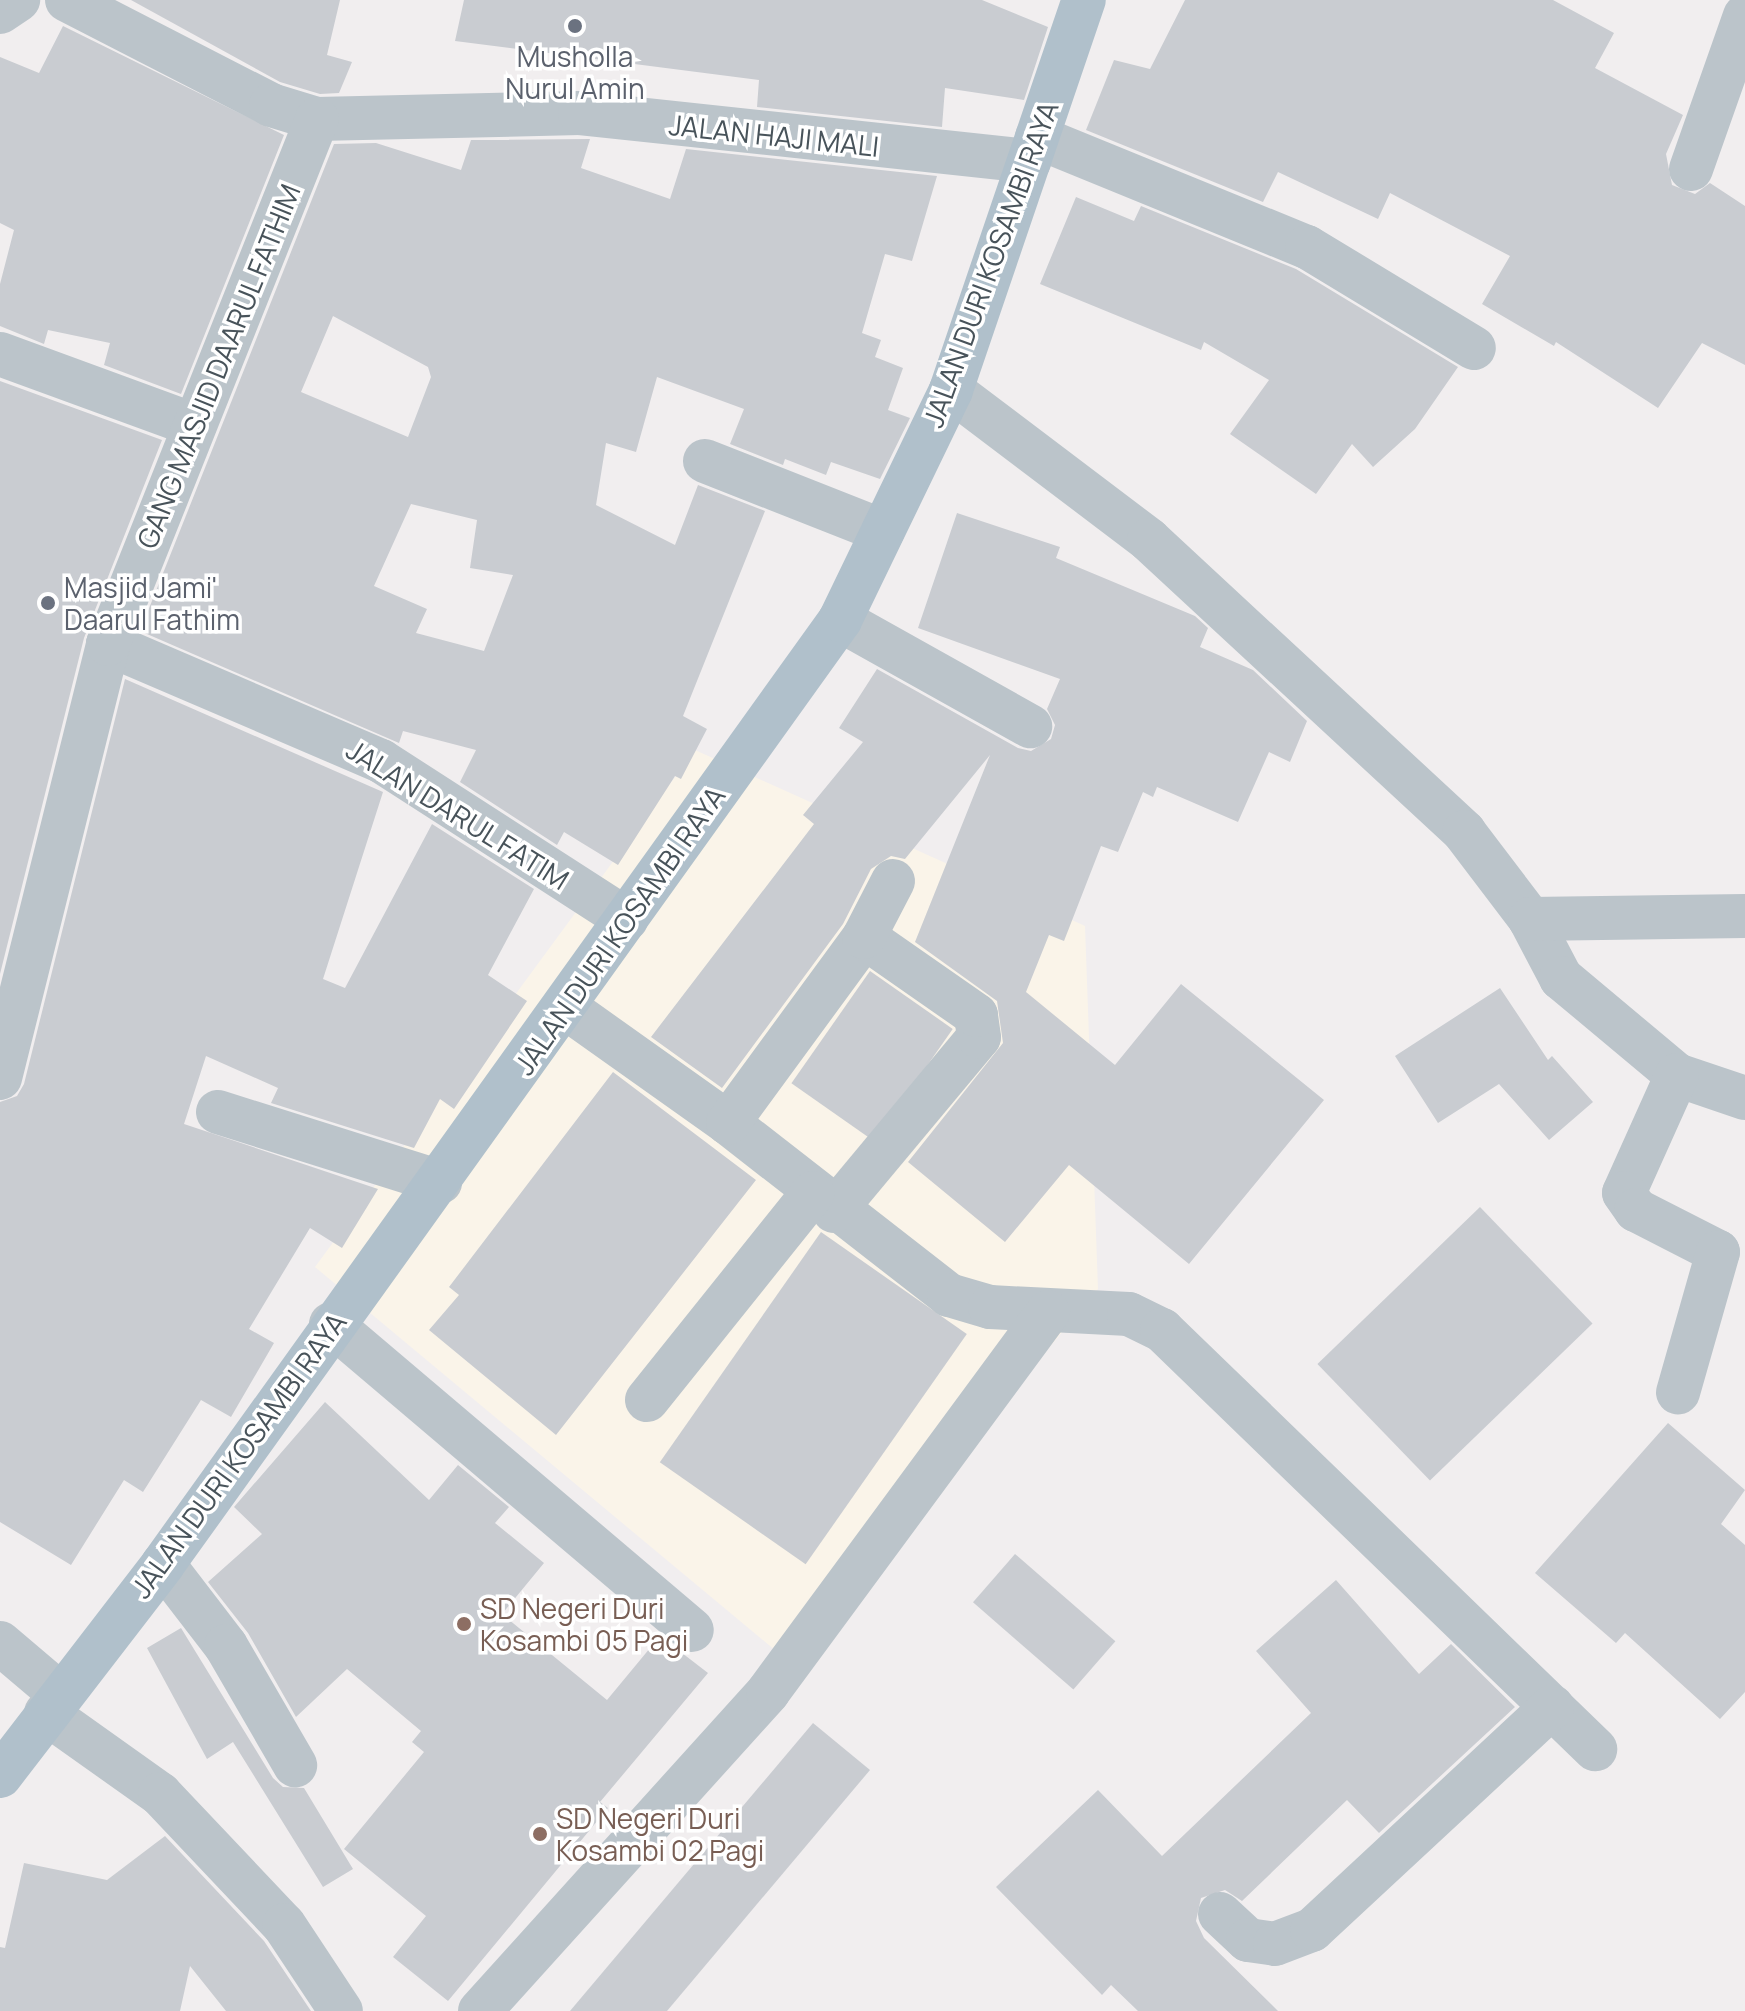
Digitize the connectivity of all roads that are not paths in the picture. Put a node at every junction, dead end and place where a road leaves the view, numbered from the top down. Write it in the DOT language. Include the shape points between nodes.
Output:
graph roads {
  1 [pos="18,0"];
  2 [pos="67,0"];
  3 [pos="1084,0"];
  4 [pos="0,12"];
  5 [pos="1745,16"];
  6 [pos="317,119"];
  7 [pos="1033,149"];
  8 [pos="1691,169"];
  9 [pos="1474,348"];
  10 [pos="0,354"];
  11 [pos="951,390"];
  12 [pos="194,425"];
  13 [pos="705,461"];
  14 [pos="883,531"];
  15 [pos="840,620"];
  16 [pos="108,644"];
  17 [pos="1030,726"];
  18 [pos="893,881"];
  19 [pos="1745,916"];
  20 [pos="626,919"];
  21 [pos="1530,919"];
  22 [pos="864,937"];
  23 [pos="565,1007"];
  24 [pos="1677,1075"];
  25 [pos="0,1078"];
  26 [pos="1745,1098"];
  27 [pos="218,1112"];
  28 [pos="728,1123"];
  29 [pos="440,1182"];
  30 [pos="823,1202"];
  31 [pos="1048,1312"];
  32 [pos="331,1324"];
  33 [pos="1678,1392"];
  34 [pos="647,1400"];
  35 [pos="163,1564"];
  36 [pos="692,1630"];
  37 [pos="0,1643"];
  38 [pos="54,1704"];
  39 [pos="1552,1707"];
  40 [pos="1595,1749"];
  41 [pos="295,1765"];
  42 [pos="0,1776"];
  43 [pos="1220,1914"];
  44 [pos="341,2011"];
  45 [pos="480,2011"];
  1 -- 4 [label="street"];
  2 -- 6 [label="street, JALAN HAJI MALI" via="271,105"];
  3 -- 7 [label="main road, JALAN DURI KOSAMBI RAYA"];
  5 -- 8 [label="street"];
  6 -- 7 [label="street, JALAN HAJI MALI" via="580,113"];
  6 -- 12 [label="street, GANG MASJID DAARUL FATHIM"];
  7 -- 9 [label="street, JALAN HAJI MALI" via="1307,247"];
  7 -- 11 [label="main road, JALAN DURI KOSAMBI RAYA"];
  10 -- 12 [label="street"];
  11 -- 14 [label="main road, JALAN DURI KOSAMBI RAYA"];
  11 -- 21 [label="street" via="1149,540 1464,832"];
  12 -- 16 [label="street, GANG MASJID DAARUL FATHIM"];
  13 -- 14 [label="street"];
  14 -- 15 [label="main road, JALAN DURI KOSAMBI RAYA"];
  15 -- 17 [label="street"];
  15 -- 20 [label="main road, JALAN DURI KOSAMBI RAYA"];
  16 -- 20 [label="street, JALAN DARUL FATIM" via="381,761"];
  16 -- 25 [label="street, GANG MASJID DAARUL FATHIM"];
  18 -- 22 [label="street"];
  19 -- 21 [label="street"];
  20 -- 23 [label="main road, JALAN DURI KOSAMBI RAYA"];
  21 -- 24 [label="street" via="1561,978"];
  22 -- 28 [label="street"];
  22 -- 30 [label="street" via="981,1024 979,1037"];
  23 -- 28 [label="street"];
  23 -- 29 [label="main road, JALAN DURI KOSAMBI RAYA"];
  24 -- 26 [label="street"];
  24 -- 33 [label="street" via="1624,1193 1636,1210 1718,1252"];
  27 -- 29 [label="street"];
  28 -- 30 [label="street"];
  29 -- 32 [label="main road, JALAN DURI KOSAMBI RAYA"];
  30 -- 31 [label="street" via="949,1295"];
  30 -- 34 [label="street"];
  31 -- 39 [label="street" via="1129,1314 1162,1330"];
  31 -- 45 [label="street" via="768,1692"];
  32 -- 35 [label="main road, JALAN DURI KOSAMBI RAYA"];
  32 -- 36 [label="street"];
  35 -- 38 [label="main road, JALAN DURI KOSAMBI RAYA"];
  35 -- 41 [label="street" via="226,1646"];
  37 -- 38 [label="street"];
  38 -- 42 [label="main road, JALAN DURI KOSAMBI RAYA"];
  38 -- 44 [label="street" via="160,1794 284,1925"];
  39 -- 40 [label="street"];
  39 -- 43 [label="street" via="1312,1930 1275,1944 1248,1940"];
}
